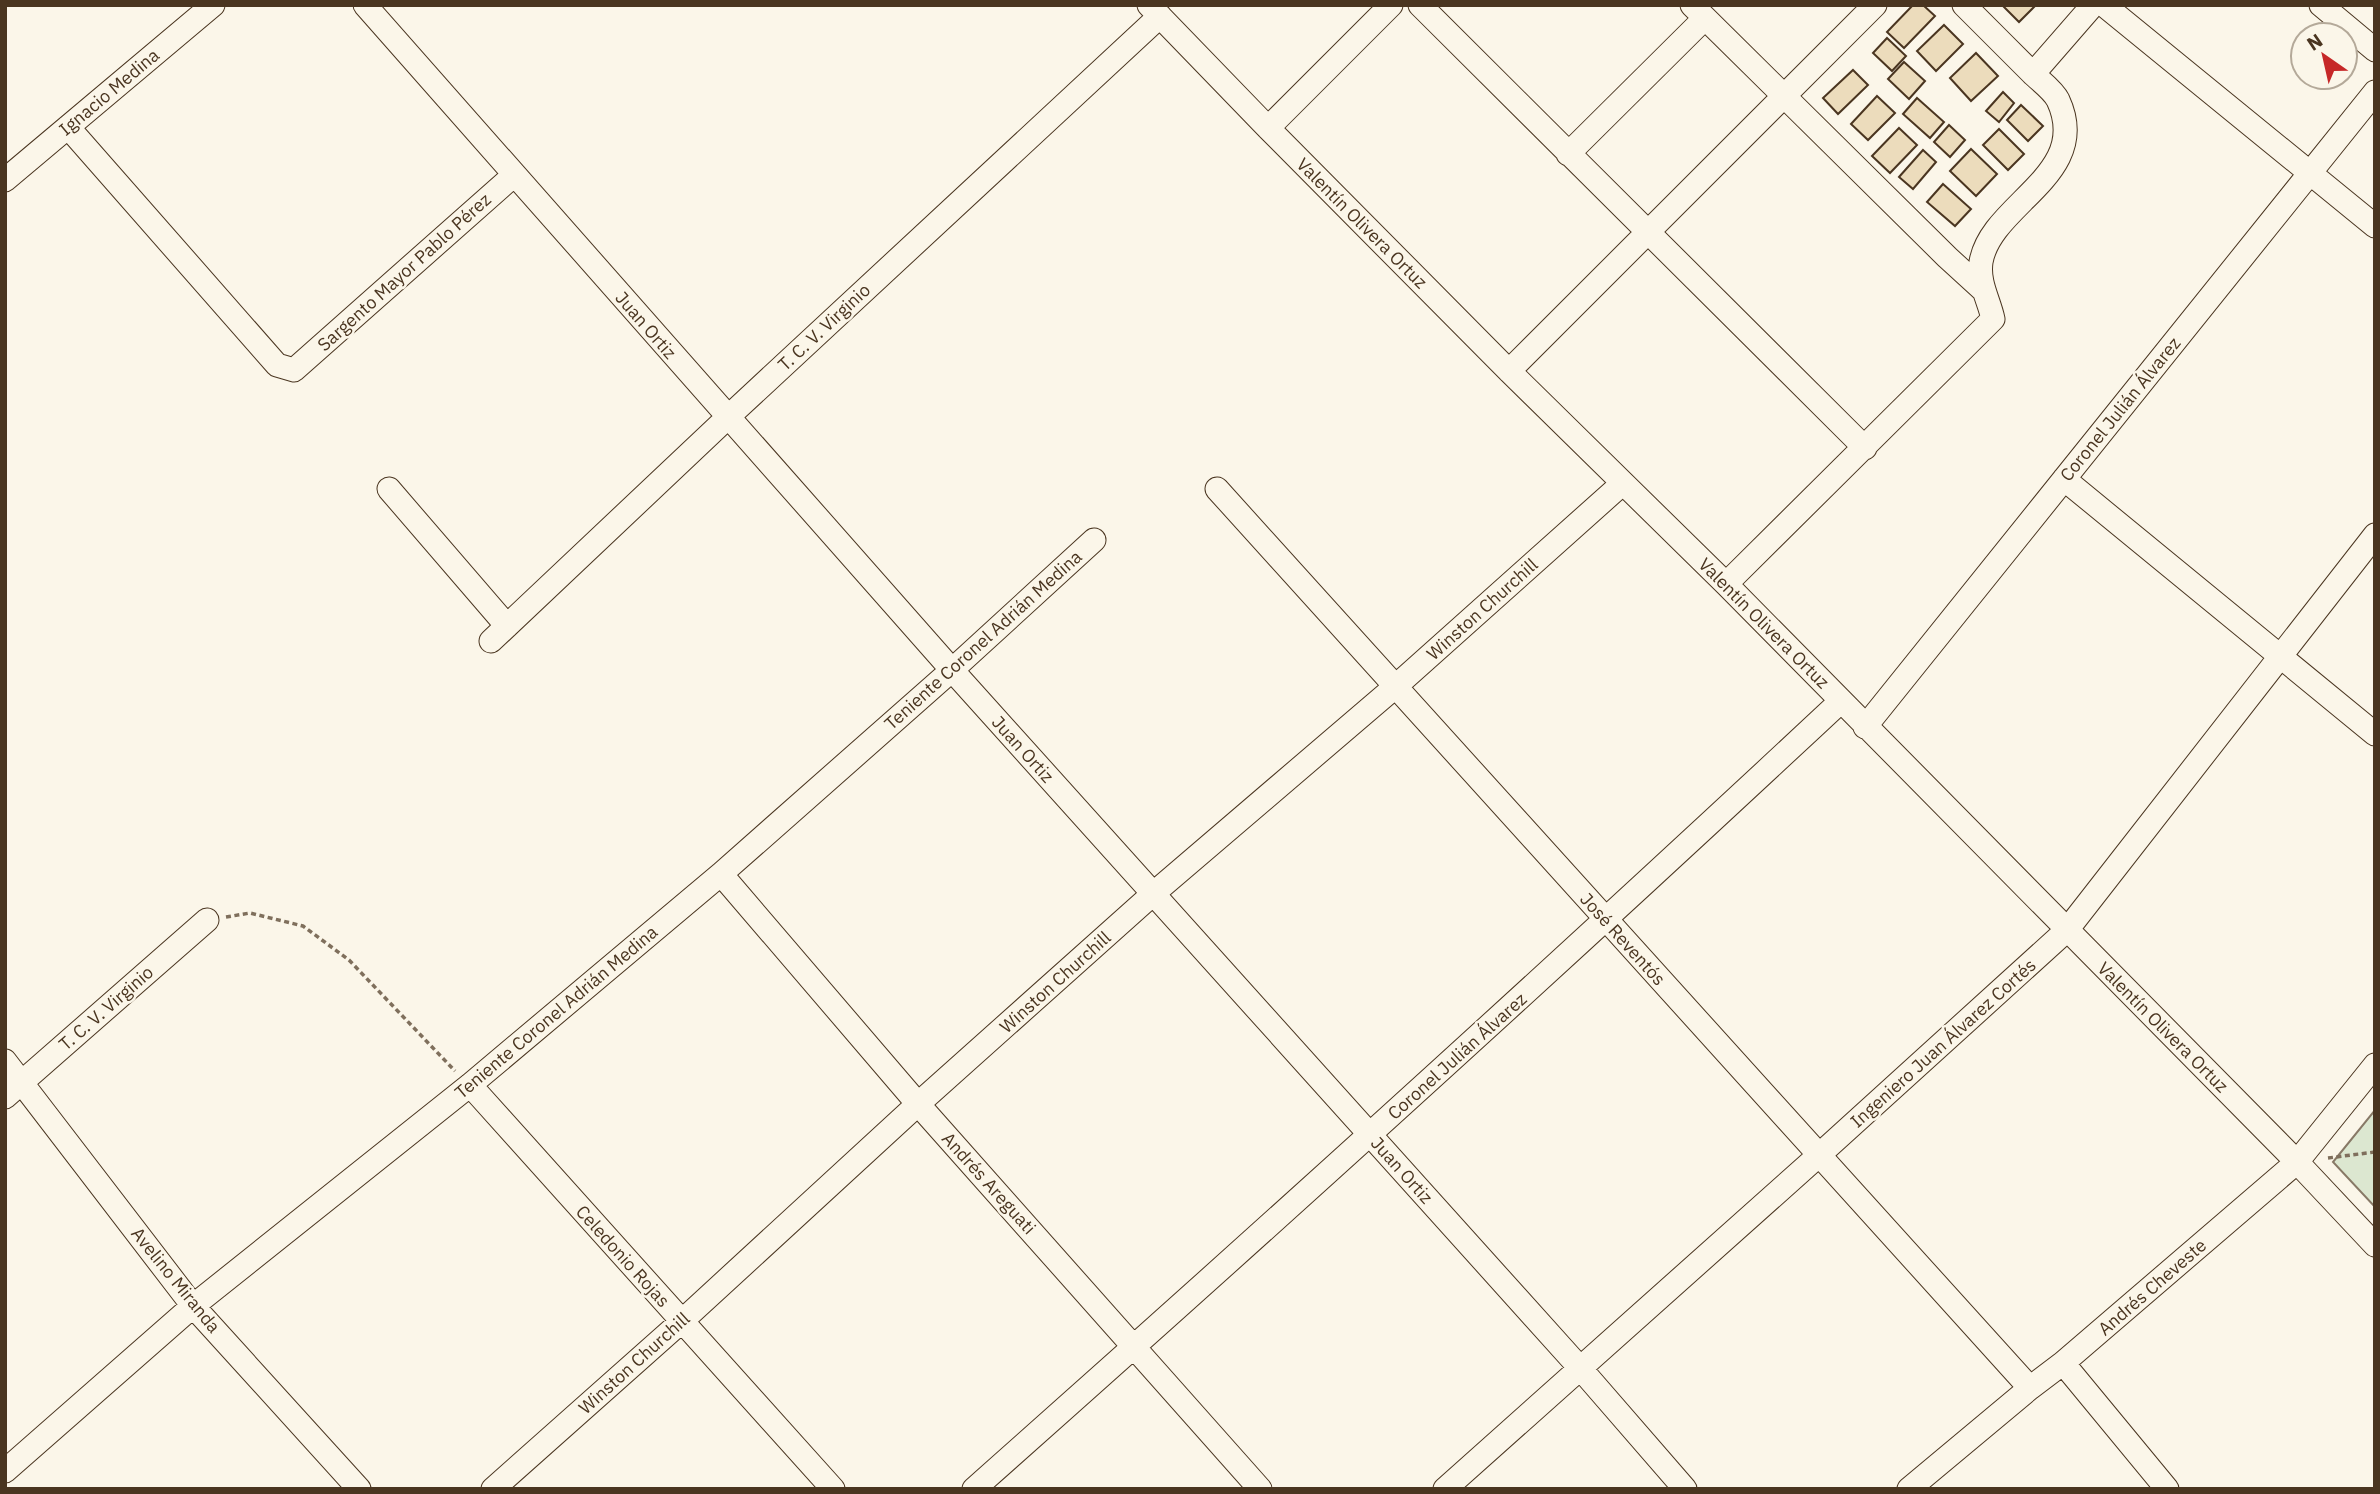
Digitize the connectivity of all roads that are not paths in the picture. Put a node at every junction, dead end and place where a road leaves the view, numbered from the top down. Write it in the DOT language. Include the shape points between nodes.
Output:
graph roads {
  1 [pos="213,5"];
  2 [pos="365,5"];
  3 [pos="1391,5"];
  4 [pos="1420,5"];
  5 [pos="1875,5"];
  6 [pos="1964,5"];
  7 [pos="2093,5"];
  8 [pos="2104,5"];
  9 [pos="2320,5"];
  10 [pos="1155,11"];
  11 [pos="1698,12"];
  12 [pos="2375,50"];
  13 [pos="2034,74"];
  14 [pos="2375,92"];
  15 [pos="1783,97"];
  16 [pos="68,127"];
  17 [pos="1268,128"];
  18 [pos="1568,154"];
  19 [pos="2309,174"];
  20 [pos="514,175"];
  21 [pos="5,180"];
  22 [pos="2375,226"];
  23 [pos="1648,233"];
  24 [pos="1982,289"];
  25 [pos="1509,371"];
  26 [pos="727,418"];
  27 [pos="1865,448"];
  28 [pos="2064,479"];
  29 [pos="1623,483"];
  30 [pos="389,489"];
  31 [pos="1217,489"];
  32 [pos="2375,535"];
  33 [pos="1094,540"];
  34 [pos="1726,584"];
  35 [pos="2281,655"];
  36 [pos="952,670"];
  37 [pos="1396,686"];
  38 [pos="1841,701"];
  39 [pos="1866,727"];
  40 [pos="2375,734"];
  41 [pos="721,874"];
  42 [pos="1154,893"];
  43 [pos="206,920"];
  44 [pos="1606,921"];
  45 [pos="2067,930"];
  46 [pos="5,1061"];
  47 [pos="2375,1065"];
  48 [pos="470,1085"];
  49 [pos="13,1089"];
  50 [pos="918,1104"];
  51 [pos="1371,1135"];
  52 [pos="1818,1156"];
  53 [pos="2297,1162"];
  54 [pos="2375,1245"];
  55 [pos="193,1306"];
  56 [pos="682,1321"];
  57 [pos="1135,1346"];
  58 [pos="2063,1363"];
  59 [pos="1580,1368"];
  60 [pos="2029,1388"];
  61 [pos="5,1471"];
  62 [pos="359,1489"];
  63 [pos="493,1489"];
  64 [pos="833,1489"];
  65 [pos="974,1489"];
  66 [pos="1260,1489"];
  67 [pos="1445,1489"];
  68 [pos="1685,1489"];
  69 [pos="1909,1489"];
  70 [pos="2167,1489"];
  1 -- 16 [label="street, Ignacio Medina"];
  2 -- 20 [label="street, Juan Ortiz"];
  3 -- 17 [label="street"];
  4 -- 18 [label="street"];
  5 -- 15 [label="street"];
  6 -- 13 [label="street"];
  7 -- 13 [label="street"];
  8 -- 19 [label="street"];
  9 -- 12 [label="street"];
  10 -- 17 [label="street, Valentín Olivera Ortuz"];
  10 -- 26 [label="street, T. C. V. Virginio"];
  11 -- 15 [label="street"];
  11 -- 18 [label="street"];
  13 -- 24 [label="street" via="2057,98 2065,142 2053,167 1991,238 1981,262"];
  14 -- 19 [label="street, Coronel Julián Álvarez"];
  15 -- 23 [label="street"];
  15 -- 24 [label="street"];
  16 -- 20 [label="street, Sargento Mayor Pablo Pérez" via="277,365 294,370"];
  16 -- 21 [label="street, Ignacio Medina"];
  17 -- 25 [label="street, Valentín Olivera Ortuz"];
  18 -- 23 [label="street"];
  19 -- 22 [label="street"];
  19 -- 28 [label="street, Coronel Julián Álvarez"];
  20 -- 26 [label="street, Juan Ortiz"];
  23 -- 25 [label="street"];
  23 -- 27 [label="street"];
  24 -- 27 [label="street" via="1993,319"];
  25 -- 29 [label="street, Valentín Olivera Ortuz"];
  26 -- 30 [label="street, T. C. V. Virginio" via="499,634"];
  26 -- 36 [label="street, Juan Ortiz"];
  27 -- 34 [label="street"];
  28 -- 35 [label="street"];
  28 -- 39 [label="street, Coronel Julián Álvarez"];
  29 -- 34 [label="street, Valentín Olivera Ortuz"];
  29 -- 37 [label="street, Winston Churchill"];
  31 -- 37 [label="street, José Reventós"];
  32 -- 35 [label="street, Ingeniero Juan Álvarez Cortés"];
  33 -- 36 [label="street, Teniente Coronel Adrián Medina"];
  34 -- 38 [label="street, Valentín Olivera Ortuz"];
  35 -- 40 [label="street"];
  35 -- 45 [label="street, Ingeniero Juan Álvarez Cortés"];
  36 -- 41 [label="street, Teniente Coronel Adrián Medina"];
  36 -- 42 [label="street, Juan Ortiz"];
  37 -- 42 [label="street, Winston Churchill"];
  37 -- 44 [label="street, José Reventós"];
  38 -- 39 [label="street, Valentín Olivera Ortuz"];
  38 -- 44 [label="street, Coronel Julián Álvarez"];
  39 -- 45 [label="street, Valentín Olivera Ortuz"];
  41 -- 48 [label="street, Teniente Coronel Adrián Medina"];
  41 -- 50 [label="street, Andrés Areguati"];
  42 -- 50 [label="street, Winston Churchill"];
  42 -- 51 [label="street, Juan Ortiz"];
  43 -- 49 [label="street, T. C. V. Virginio"];
  44 -- 51 [label="street, Coronel Julián Álvarez"];
  44 -- 52 [label="street, José Reventós"];
  45 -- 52 [label="street, Ingeniero Juan Álvarez Cortés"];
  45 -- 53 [label="street, Valentín Olivera Ortuz"];
  46 -- 49 [label="street, Avelino Miranda"];
  47 -- 53 [label="street, Andrés Cheveste"];
  48 -- 55 [label="street, Teniente Coronel Adrián Medina"];
  48 -- 56 [label="street, Celedonio Rojas"];
  49 -- 55 [label="street, Avelino Miranda"];
  50 -- 56 [label="street, Winston Churchill"];
  50 -- 57 [label="street, Andrés Areguati"];
  51 -- 57 [label="street, Coronel Julián Álvarez"];
  51 -- 59 [label="street, Juan Ortiz"];
  52 -- 59 [label="street, Ingeniero Juan Álvarez Cortés"];
  52 -- 60 [label="street, José Reventós"];
  53 -- 54 [label="street, Valentín Olivera Ortuz"];
  53 -- 58 [label="street, Andrés Cheveste"];
  55 -- 61 [label="street, Teniente Coronel Adrián Medina"];
  55 -- 62 [label="street, Avelino Miranda"];
  56 -- 63 [label="street, Winston Churchill"];
  56 -- 64 [label="street, Celedonio Rojas"];
  57 -- 65 [label="street, Coronel Julián Álvarez"];
  57 -- 66 [label="street, Andrés Areguati"];
  58 -- 60 [label="street, Andrés Cheveste"];
  58 -- 70 [label="street"];
  59 -- 67 [label="street, Ingeniero Juan Álvarez Cortés"];
  59 -- 68 [label="street, Juan Ortiz"];
  60 -- 69 [label="street, Andrés Cheveste"];
}
